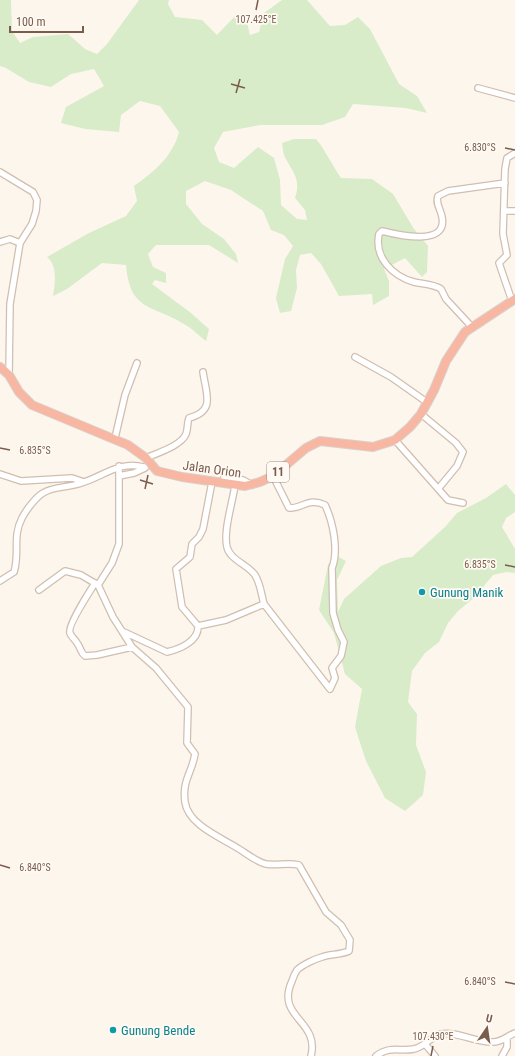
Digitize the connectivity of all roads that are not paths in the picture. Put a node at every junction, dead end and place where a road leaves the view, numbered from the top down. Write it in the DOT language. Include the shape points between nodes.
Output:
graph roads {
  1 [pos="478,88"];
  2 [pos="515,98"];
  3 [pos="515,153"];
  4 [pos="0,172"];
  5 [pos="505,183"];
  6 [pos="504,211"];
  7 [pos="515,211"];
  8 [pos="0,242"];
  9 [pos="20,243"];
  10 [pos="514,300"];
  11 [pos="471,326"];
  12 [pos="355,358"];
  13 [pos="137,363"];
  14 [pos="0,367"];
  15 [pos="203,372"];
  16 [pos="9,375"];
  17 [pos="428,403"];
  18 [pos="421,414"];
  19 [pos="115,438"];
  20 [pos="394,440"];
  21 [pos="146,458"];
  22 [pos="119,466"];
  23 [pos="144,467"];
  24 [pos="154,468"];
  25 [pos="0,474"];
  26 [pos="120,476"];
  27 [pos="224,476"];
  28 [pos="274,476"];
  29 [pos="84,482"];
  30 [pos="212,482"];
  31 [pos="235,485"];
  32 [pos="252,485"];
  33 [pos="438,489"];
  34 [pos="463,503"];
  35 [pos="0,581"];
  36 [pos="96,584"];
  37 [pos="39,590"];
  38 [pos="264,604"];
  39 [pos="198,626"];
  40 [pos="122,631"];
  41 [pos="132,647"];
  42 [pos="515,1033"];
  43 [pos="507,1038"];
  44 [pos="425,1044"];
  45 [pos="311,1056"];
  46 [pos="376,1056"];
  47 [pos="435,1056"];
  48 [pos="502,1056"];
  1 -- 2 [label="street"];
  3 -- 5 [label="street" via="507,158"];
  4 -- 9 [label="street" via="28,188 37,200 34,219"];
  5 -- 6 [label="street"];
  5 -- 11 [label="street" via="448,192 438,196 442,226 439,232 430,236 416,238 382,231 379,234 377,247 387,266 402,277 441,289 446,299"];
  6 -- 7 [label="street"];
  6 -- 10 [label="street" via="503,234 506,255 499,263"];
  8 -- 9 [label="street" via="10,240"];
  9 -- 16 [label="street" via="10,304"];
  10 -- 11 [label="highway, Jalan Orion / 11"];
  11 -- 17 [label="highway, Jalan Orion / 11" via="453,348"];
  12 -- 17 [label="street" via="391,377"];
  13 -- 19 [label="street" via="125,395"];
  14 -- 16 [label="highway"];
  15 -- 21 [label="street" via="208,400 205,410 199,416 189,418 184,437 161,453"];
  16 -- 19 [label="highway" via="19,392 32,405"];
  17 -- 18 [label="highway, Jalan Orion / 11"];
  18 -- 20 [label="highway, Jalan Orion / 11"];
  18 -- 33 [label="street" via="463,452 457,466"];
  19 -- 21 [label="highway"];
  20 -- 28 [label="highway, Jalan Orion / 11" via="373,447 320,441 306,448"];
  20 -- 33 [label="street"];
  21 -- 24 [label="highway"];
  22 -- 23 [label="street"];
  22 -- 26 [label="street"];
  22 -- 29 [label="street"];
  23 -- 24 [label="street"];
  23 -- 26 [label="street" via="134,473"];
  24 -- 30 [label="highway, Jalan Orion / 11" via="164,473"];
  25 -- 29 [label="street" via="21,480 72,478"];
  26 -- 36 [label="street" via="119,544 112,563"];
  27 -- 32 [label="street" via="243,480"];
  28 -- 32 [label="highway, Jalan Orion / 11"];
  28 -- 38 [label="street" via="289,508 305,502 322,503 326,505 333,524 333,612 344,642 341,656 332,668 334,678 330,689"];
  29 -- 35 [label="street" via="57,487 41,494 23,516 16,533 14,572"];
  30 -- 31 [label="highway, Jalan Orion / 11"];
  30 -- 39 [label="street" via="203,529 192,544 188,559 176,569 182,607"];
  31 -- 32 [label="highway, Jalan Orion / 11"];
  31 -- 38 [label="street" via="227,547 232,556 255,576 262,590"];
  33 -- 34 [label="street" via="452,502"];
  36 -- 37 [label="street" via="81,575 65,571"];
  36 -- 40 [label="street"];
  36 -- 41 [label="street" via="81,603 69,630 70,635 85,656 97,656"];
  38 -- 39 [label="street" via="226,620"];
  39 -- 40 [label="street" via="197,635 189,643 167,652"];
  40 -- 41 [label="street"];
  41 -- 45 [label="street" via="156,668 188,707 187,743 195,754 185,779 186,808 219,839 227,841 260,862 271,865 299,865 326,912 348,934 349,951 321,957 297,970 289,987 288,1002 293,1013 313,1038"];
  42 -- 43 [label="street"];
  43 -- 44 [label="street" via="492,1042 454,1034 440,1034"];
  43 -- 48 [label="street" via="507,1047"];
  44 -- 46 [label="street" via="416,1049 390,1049"];
  44 -- 47 [label="street"];
}
